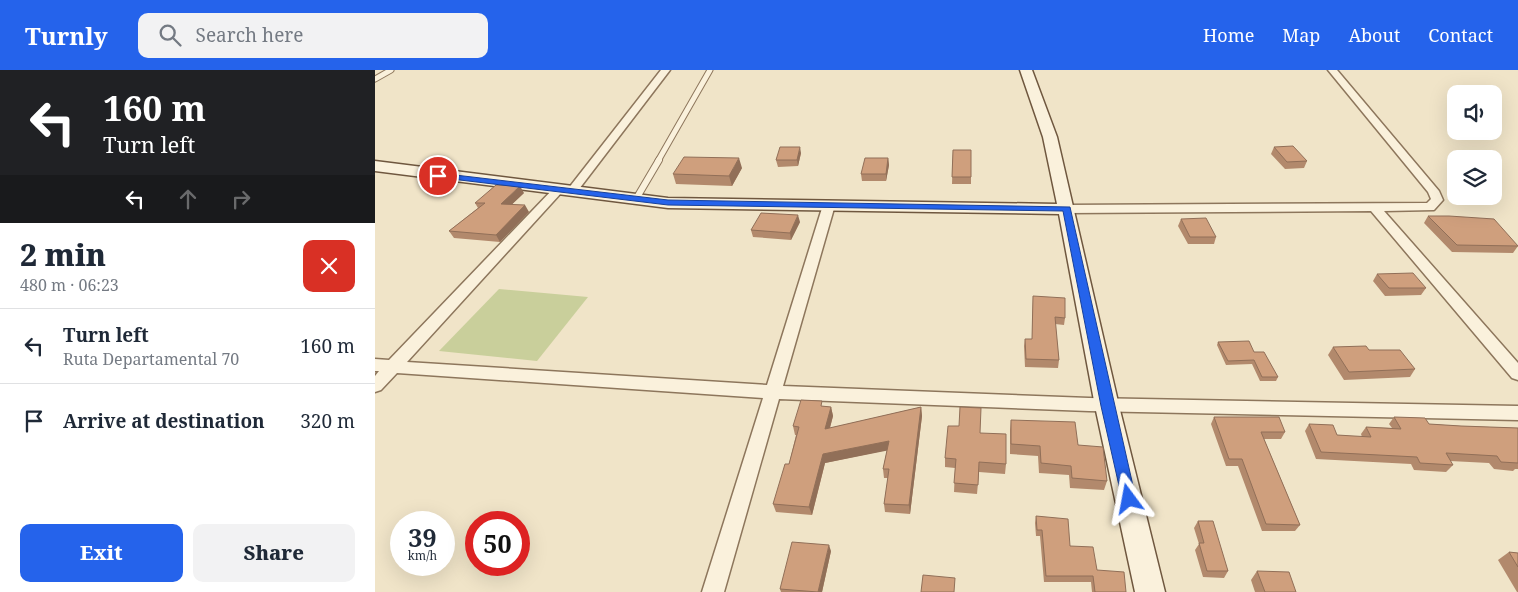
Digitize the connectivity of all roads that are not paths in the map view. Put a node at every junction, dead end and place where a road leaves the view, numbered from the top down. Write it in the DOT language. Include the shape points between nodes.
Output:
graph roads {
  1 [pos="391,70"];
  2 [pos="665,70"];
  3 [pos="710,70"];
  4 [pos="1026,70"];
  5 [pos="1333,70"];
  6 [pos="375,79"];
  7 [pos="375,166"];
  8 [pos="565,190"];
  9 [pos="636,199"];
  10 [pos="829,205"];
  11 [pos="1376,208"];
  12 [pos="1067,209"];
  13 [pos="375,365"];
  14 [pos="393,367"];
  15 [pos="1518,374"];
  16 [pos="375,386"];
  17 [pos="773,394"];
  18 [pos="1107,406"];
  19 [pos="1518,413"];
  20 [pos="715,588"];
  21 [pos="1150,592"];
  1 -- 6 [label="lane"];
  2 -- 8 [label="street"];
  3 -- 9 [label="lane"];
  4 -- 12 [label="main road" via="1050,137"];
  5 -- 11 [label="street" via="1437,200 1430,207"];
  7 -- 8 [label="main road"];
  8 -- 9 [label="main road"];
  8 -- 14 [label="street"];
  9 -- 10 [label="main road" via="668,203"];
  10 -- 12 [label="main road"];
  10 -- 17 [label="street"];
  11 -- 12 [label="street"];
  11 -- 15 [label="street"];
  12 -- 18 [label="main road"];
  13 -- 14 [label="street"];
  14 -- 16 [label="street"];
  14 -- 17 [label="street"];
  17 -- 18 [label="street"];
  17 -- 20 [label="street"];
  18 -- 19 [label="street"];
  18 -- 21 [label="main road"];
}
